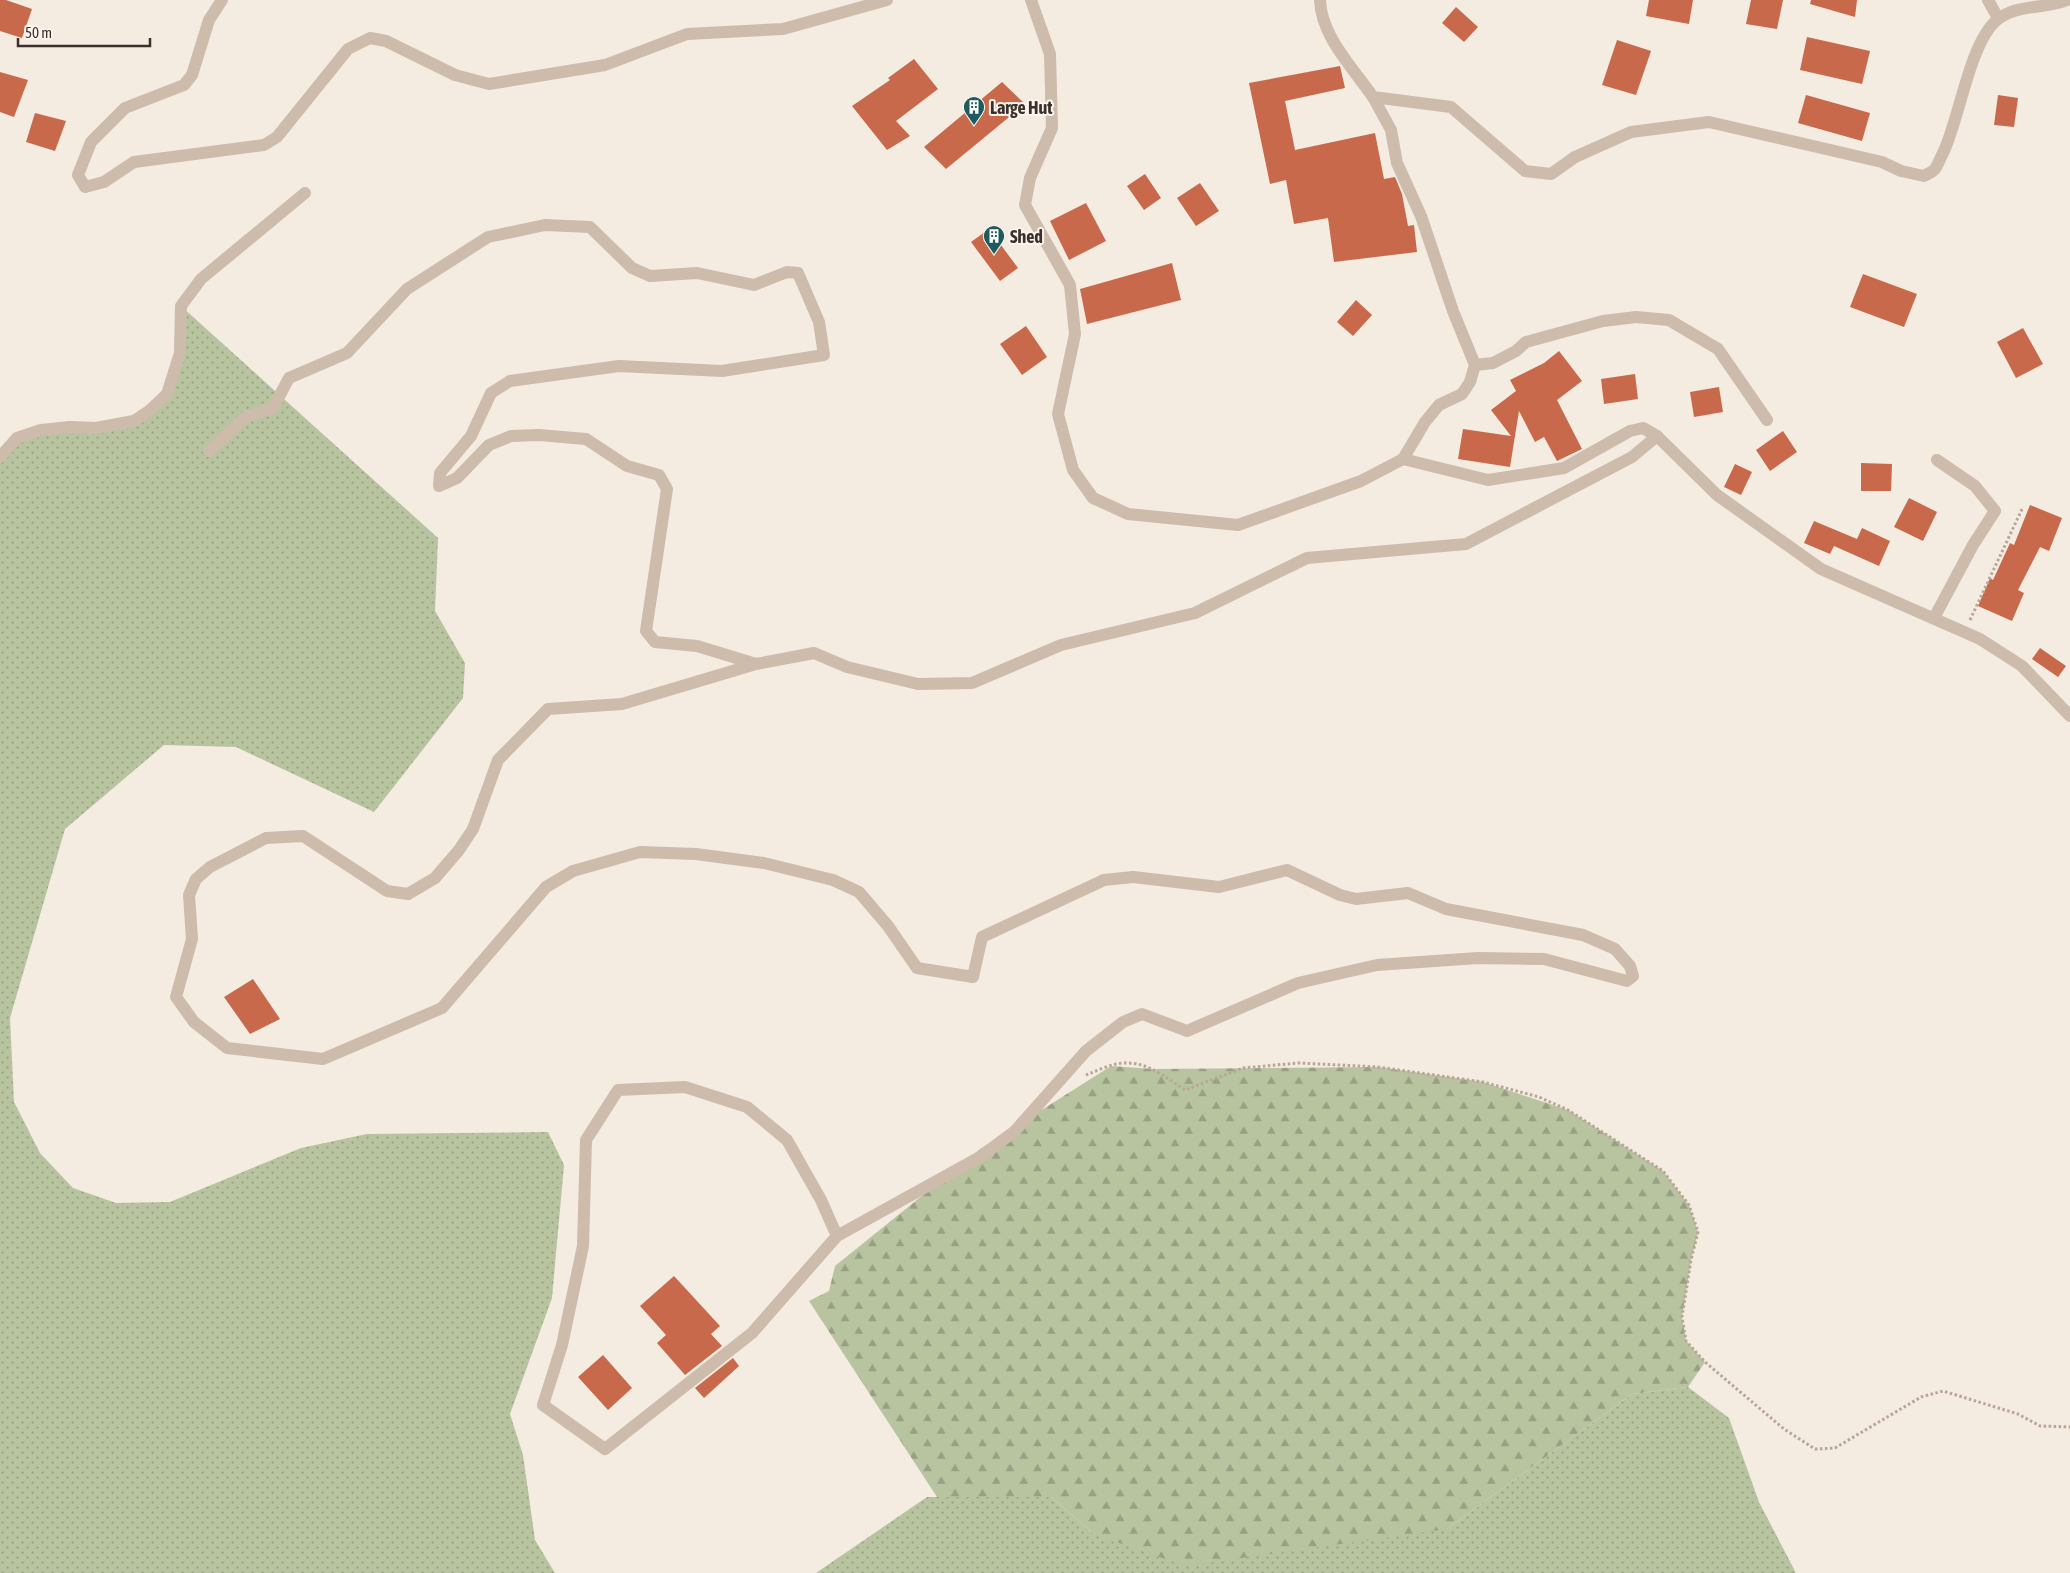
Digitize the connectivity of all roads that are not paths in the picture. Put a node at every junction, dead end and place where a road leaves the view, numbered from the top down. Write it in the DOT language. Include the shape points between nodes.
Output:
graph roads {
  1 [pos="222,0"];
  2 [pos="886,0"];
  3 [pos="1032,0"];
  4 [pos="1320,0"];
  5 [pos="1988,0"];
  6 [pos="2067,0"];
  7 [pos="1998,18"];
  8 [pos="1374,96"];
  9 [pos="305,193"];
  10 [pos="1475,365"];
  11 [pos="1767,420"];
  12 [pos="1657,436"];
  13 [pos="209,451"];
  14 [pos="0,456"];
  15 [pos="1403,458"];
  16 [pos="1937,460"];
  17 [pos="1934,618"];
  18 [pos="756,664"];
  19 [pos="2070,716"];
  20 [pos="837,1236"];
  1 -- 2 [label="street" via="209,20 192,75 184,85 125,108 91,142 78,175 85,187 104,182 134,162 264,145 277,137 348,49 370,38 386,41 455,76 490,84 604,66 687,34 783,29"];
  3 -- 15 [label="street" via="1050,54 1052,128 1030,178 1025,204 1070,285 1075,334 1058,414 1073,470 1093,498 1128,514 1238,525 1361,481"];
  4 -- 8 [label="street" via="1327,31"];
  5 -- 7 [label="street"];
  6 -- 7 [label="street" via="2011,11"];
  7 -- 8 [label="street" via="1985,33 1977,50 1947,144 1935,170 1924,176 1882,162 1709,122 1631,132 1575,157 1551,174 1526,171 1452,107"];
  8 -- 10 [label="street" via="1391,130 1397,163 1421,216"];
  9 -- 14 [label="street" via="201,279 186,299 181,306 180,353 170,386 167,394 149,411 134,421 96,428 41,430 18,438"];
  10 -- 11 [label="street" via="1493,362 1516,351 1526,342 1603,321 1636,317 1669,320 1718,349"];
  10 -- 15 [label="street" via="1462,394 1439,405"];
  12 -- 15 [label="street" via="1643,428 1630,431 1564,468 1488,480"];
  12 -- 17 [label="street" via="1717,495 1821,569"];
  12 -- 18 [label="street" via="1632,457 1466,544 1307,558 1195,612 1061,645 972,683 918,684 846,667 814,653"];
  13 -- 18 [label="street" via="246,417 273,408 289,378 347,354 407,289 488,236 545,225 590,227 632,268 650,276 697,273 754,286 788,272 798,273 819,322 824,354 722,371 619,366 510,381 491,393 471,436 440,473 439,486 457,478 489,445 511,436 539,435 586,438 628,466 659,475 667,489 646,631 655,642 697,646"];
  16 -- 17 [label="street" via="1975,486 1995,511"];
  17 -- 19 [label="street" via="1980,639 2022,666"];
  18 -- 20 [label="street" via="622,704 548,708 498,760 473,829 459,850 435,878 408,894 388,891 303,836 266,838 210,867 196,879 189,895 192,939 176,997 194,1022 227,1048 323,1059 442,1008 546,887 573,871 640,852 696,854 764,863 833,880 859,892 917,968 973,977 982,937 1104,880 1133,877 1219,887 1287,870 1340,895 1356,899 1408,893 1446,908 1583,935 1615,949 1630,966 1632,976 1627,981 1544,959 1478,958 1377,965 1298,983 1187,1031 1142,1014 1123,1022 1086,1051 1015,1131 980,1157"];
  20 -- 20 [label="street" via="752,1333 604,1449 543,1405 562,1345 583,1246 586,1140 618,1090 685,1087 747,1107 787,1140 822,1200"];
}
